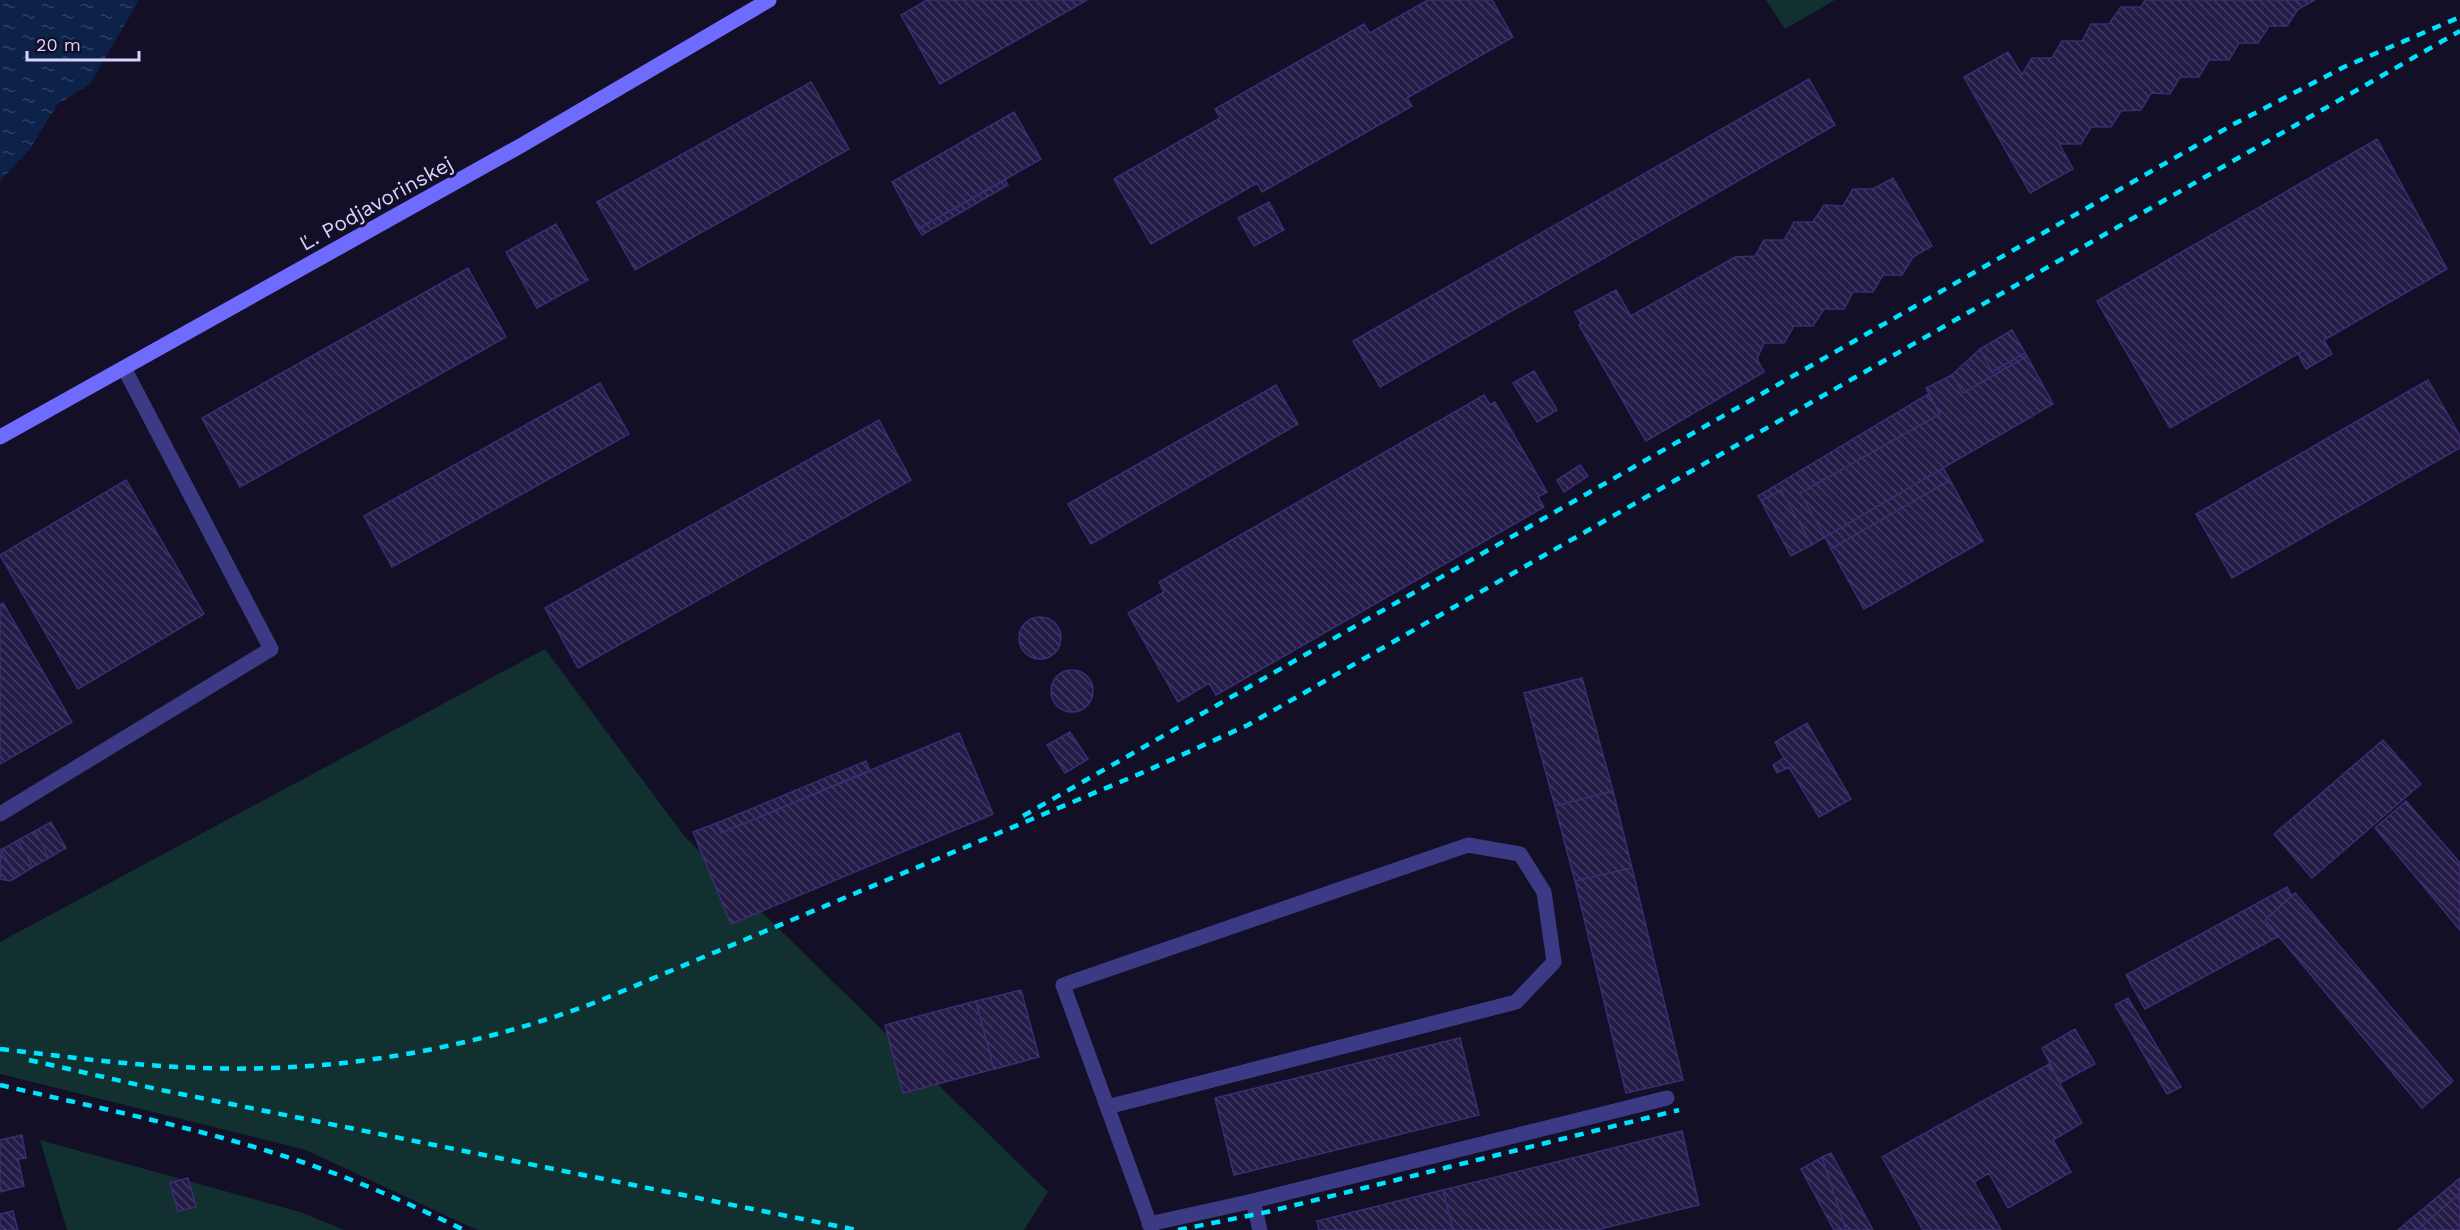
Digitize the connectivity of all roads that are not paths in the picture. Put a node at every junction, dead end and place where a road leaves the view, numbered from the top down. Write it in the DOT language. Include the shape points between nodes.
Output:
graph roads {
  1 [pos="769,0"];
  2 [pos="124,368"];
  3 [pos="0,437"];
  4 [pos="0,814"];
  5 [pos="1667,1098"];
  6 [pos="1107,1107"];
  7 [pos="1253,1201"];
  8 [pos="1151,1227"];
  9 [pos="1260,1230"];
  1 -- 2 [label="street, Ľ. Podjavorinskej" via="522,145"];
  2 -- 3 [label="street, Ľ. Podjavorinskej"];
  2 -- 4 [label="lane" via="271,649"];
  5 -- 7 [label="lane"];
  6 -- 6 [label="lane" via="1515,1002 1554,962 1544,892 1520,854 1468,845 1063,985"];
  6 -- 8 [label="lane"];
  7 -- 8 [label="lane"];
  7 -- 9 [label="lane"];
}
